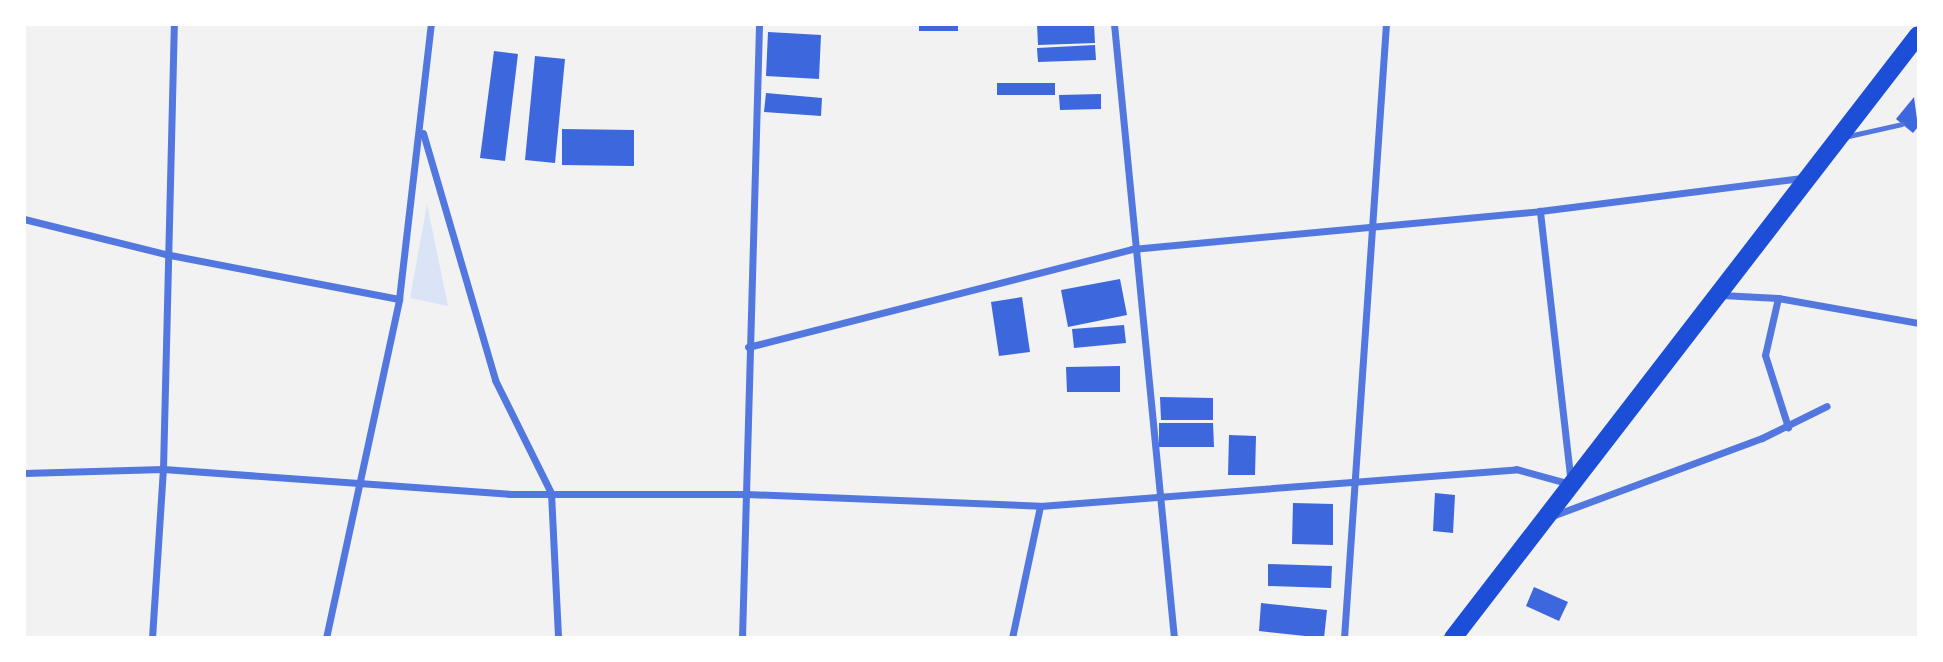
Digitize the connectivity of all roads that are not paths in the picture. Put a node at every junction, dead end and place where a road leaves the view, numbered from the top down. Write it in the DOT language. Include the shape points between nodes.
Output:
graph roads {
  1 [pos="174,24"];
  2 [pos="431,24"];
  3 [pos="759,24"];
  4 [pos="1115,24"];
  5 [pos="1386,24"];
  6 [pos="1919,35"];
  7 [pos="1902,124"];
  8 [pos="421,130"];
  9 [pos="1840,137"];
  10 [pos="1811,177"];
  11 [pos="1540,211"];
  12 [pos="24,219"];
  13 [pos="1370,227"];
  14 [pos="1132,249"];
  15 [pos="170,255"];
  16 [pos="1721,295"];
  17 [pos="1778,298"];
  18 [pos="399,299"];
  19 [pos="1919,323"];
  20 [pos="748,347"];
  21 [pos="1827,406"];
  22 [pos="1788,427"];
  23 [pos="163,468"];
  24 [pos="24,473"];
  25 [pos="1358,480"];
  26 [pos="359,481"];
  27 [pos="1571,484"];
  28 [pos="551,493"];
  29 [pos="747,494"];
  30 [pos="1162,496"];
  31 [pos="1040,506"];
  32 [pos="1545,518"];
  33 [pos="152,638"];
  34 [pos="326,638"];
  35 [pos="558,638"];
  36 [pos="741,638"];
  37 [pos="1012,638"];
  38 [pos="1174,638"];
  39 [pos="1344,638"];
  40 [pos="1453,638"];
  1 -- 15 [label="street"];
  2 -- 8 [label="street"];
  3 -- 20 [label="street"];
  4 -- 14 [label="street"];
  5 -- 13 [label="street"];
  6 -- 9 [label="main road"];
  7 -- 9 [label="lane"];
  8 -- 18 [label="street"];
  8 -- 28 [label="street" via="495,380"];
  9 -- 10 [label="main road"];
  10 -- 11 [label="street"];
  10 -- 16 [label="main road"];
  11 -- 13 [label="street"];
  11 -- 27 [label="street"];
  12 -- 15 [label="street"];
  13 -- 14 [label="street"];
  13 -- 25 [label="street"];
  14 -- 20 [label="street"];
  14 -- 30 [label="street"];
  15 -- 18 [label="street"];
  15 -- 23 [label="street"];
  16 -- 17 [label="street"];
  16 -- 27 [label="main road"];
  17 -- 19 [label="street"];
  17 -- 22 [label="street" via="1765,355"];
  18 -- 26 [label="street"];
  20 -- 29 [label="street"];
  21 -- 22 [label="street"];
  22 -- 32 [label="street" via="1593,506"];
  23 -- 24 [label="street"];
  23 -- 26 [label="street"];
  23 -- 33 [label="street"];
  25 -- 27 [label="street" via="1516,469"];
  25 -- 30 [label="street"];
  25 -- 39 [label="street"];
  26 -- 28 [label="street"];
  26 -- 34 [label="street"];
  27 -- 32 [label="main road"];
  28 -- 29 [label="street"];
  28 -- 35 [label="street"];
  29 -- 31 [label="street"];
  29 -- 36 [label="street"];
  30 -- 31 [label="street"];
  30 -- 38 [label="street"];
  31 -- 37 [label="street"];
  32 -- 40 [label="main road"];
}
